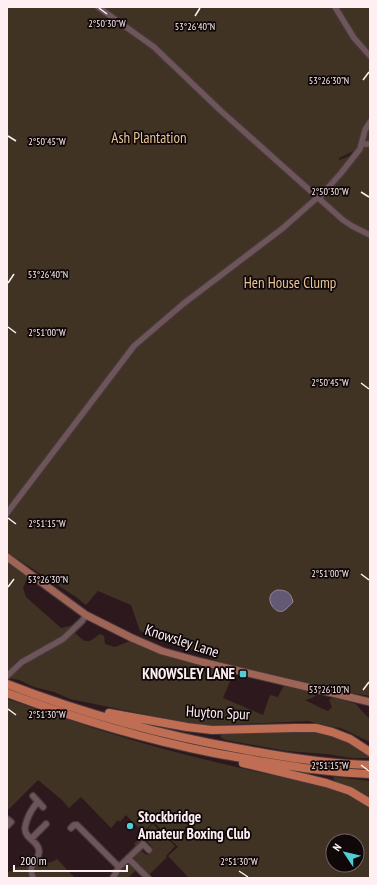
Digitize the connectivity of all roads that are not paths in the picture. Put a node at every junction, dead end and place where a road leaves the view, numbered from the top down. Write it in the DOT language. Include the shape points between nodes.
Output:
graph roads {
  1 [pos="98,7"];
  2 [pos="335,7"];
  3 [pos="370,56"];
  4 [pos="370,122"];
  5 [pos="362,144"];
  6 [pos="370,144"];
  7 [pos="319,198"];
  8 [pos="370,235"];
  9 [pos="7,513"];
  10 [pos="7,557"];
  11 [pos="86,615"];
  12 [pos="7,676"];
  13 [pos="7,684"];
  14 [pos="7,693"];
  15 [pos="370,702"];
  16 [pos="61,703"];
  17 [pos="370,752"];
  18 [pos="214,753"];
  19 [pos="370,765"];
  20 [pos="370,774"];
  21 [pos="34,796"];
  22 [pos="38,802"];
  23 [pos="370,803"];
  24 [pos="43,807"];
  25 [pos="7,819"];
  26 [pos="43,825"];
  27 [pos="7,826"];
  28 [pos="71,828"];
  29 [pos="31,839"];
  30 [pos="149,850"];
  31 [pos="128,858"];
  32 [pos="119,867"];
  33 [pos="33,878"];
  34 [pos="113,878"];
  35 [pos="148,878"];
  1 -- 7 [label="street" via="154,47"];
  2 -- 3 [label="street" via="354,38"];
  4 -- 5 [label="street"];
  5 -- 6 [label="street"];
  5 -- 7 [label="street"];
  7 -- 8 [label="street" via="343,220"];
  7 -- 9 [label="street" via="134,346"];
  10 -- 11 [label="main road, Knowsley Lane"];
  11 -- 12 [label="street" via="63,639 22,662"];
  11 -- 15 [label="main road, Knowsley Lane" via="162,651"];
  13 -- 16 [label="highway"];
  14 -- 18 [label="highway" via="94,723"];
  16 -- 17 [label="highway, Huyton Spur" via="212,730 316,728 350,739"];
  16 -- 19 [label="highway" via="141,727 207,743 298,758"];
  18 -- 20 [label="highway" via="303,768"];
  18 -- 23 [label="highway" via="243,763 326,783 350,791"];
  21 -- 22 [label="street"];
  22 -- 24 [label="street"];
  22 -- 29 [label="street" via="30,810 25,827"];
  25 -- 27 [label="street" via="10,822"];
  26 -- 29 [label="street"];
  28 -- 32 [label="street" via="74,825 79,826"];
  29 -- 33 [label="street" via="39,852 31,869"];
  30 -- 31 [label="street" via="143,844"];
  31 -- 32 [label="street"];
  31 -- 35 [label="street"];
  32 -- 34 [label="street"];
}
